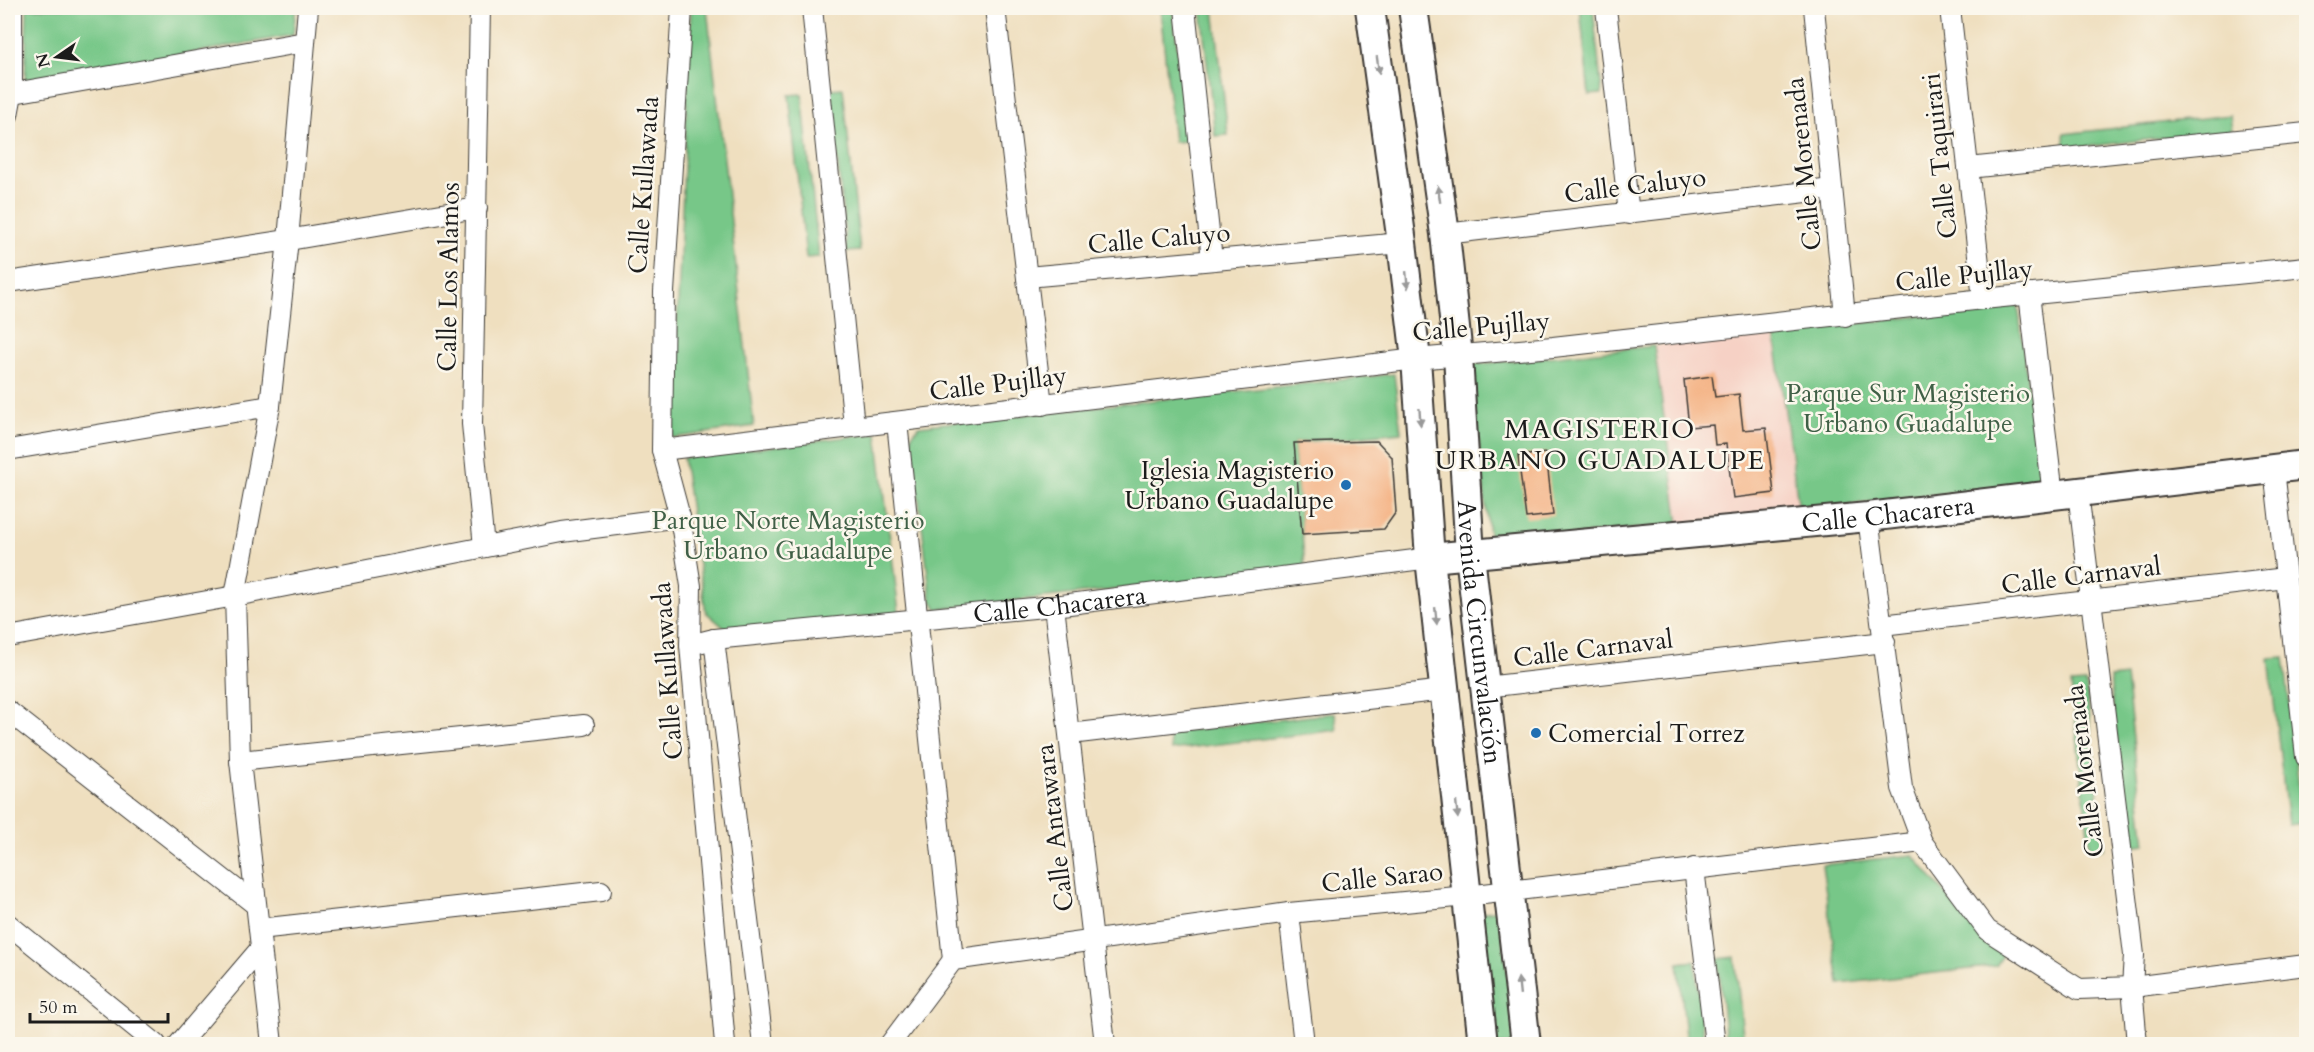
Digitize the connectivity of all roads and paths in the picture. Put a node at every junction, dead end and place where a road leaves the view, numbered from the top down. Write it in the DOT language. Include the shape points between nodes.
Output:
graph roads {
  1 [pos="12,8"];
  2 [pos="308,8"];
  3 [pos="480,8"];
  4 [pos="682,8"];
  5 [pos="812,8"];
  6 [pos="995,8"];
  7 [pos="1185,8"];
  8 [pos="1370,8"];
  9 [pos="1413,8"];
  10 [pos="1605,8"];
  11 [pos="1814,8"];
  12 [pos="1950,8"];
  13 [pos="305,42"];
  14 [pos="10,94"];
  15 [pos="8,115"];
  16 [pos="2307,133"];
  17 [pos="1968,168"];
  18 [pos="1832,189"];
  19 [pos="477,208"];
  20 [pos="1629,214"];
  21 [pos="1445,234"];
  22 [pos="288,240"];
  23 [pos="1402,243"];
  24 [pos="1212,260"];
  25 [pos="2307,267"];
  26 [pos="1027,277"];
  27 [pos="8,282"];
  28 [pos="2029,294"];
  29 [pos="1983,299"];
  30 [pos="1845,316"];
  31 [pos="1458,356"];
  32 [pos="1416,359"];
  33 [pos="1042,405"];
  34 [pos="270,406"];
  35 [pos="897,422"];
  36 [pos="854,426"];
  37 [pos="8,450"];
  38 [pos="662,450"];
  39 [pos="2307,465"];
  40 [pos="2274,469"];
  41 [pos="2066,493"];
  42 [pos="680,517"];
  43 [pos="1868,517"];
  44 [pos="484,547"];
  45 [pos="1470,555"];
  46 [pos="1430,558"];
  47 [pos="2286,578"];
  48 [pos="235,596"];
  49 [pos="2091,602"];
  50 [pos="1054,606"];
  51 [pos="918,618"];
  52 [pos="1883,633"];
  53 [pos="8,637"];
  54 [pos="714,639"];
  55 [pos="690,645"];
  56 [pos="1485,687"];
  57 [pos="1444,690"];
  58 [pos="8,711"];
  59 [pos="584,725"];
  60 [pos="1070,734"];
  61 [pos="2307,757"];
  62 [pos="240,761"];
  63 [pos="1922,842"];
  64 [pos="1694,868"];
  65 [pos="1508,889"];
  66 [pos="601,891"];
  67 [pos="1467,896"];
  68 [pos="256,905"];
  69 [pos="1289,914"];
  70 [pos="8,924"];
  71 [pos="260,938"];
  72 [pos="1094,941"];
  73 [pos="953,960"];
  74 [pos="2307,965"];
  75 [pos="2132,987"];
  76 [pos="897,1040"];
  77 [pos="156,1044"];
  78 [pos="179,1044"];
  79 [pos="272,1044"];
  80 [pos="725,1044"];
  81 [pos="763,1044"];
  82 [pos="1105,1044"];
  83 [pos="1304,1044"];
  84 [pos="1483,1044"];
  85 [pos="1526,1044"];
  86 [pos="1714,1044"];
  87 [pos="2137,1044"];
  1 -- 14 [label="street"];
  2 -- 13 [label="street"];
  3 -- 19 [label="street, Calle Los Alamos"];
  4 -- 38 [label="street, Calle Kullawada" via="663,292"];
  5 -- 36 [label="street"];
  6 -- 26 [label="street"];
  7 -- 24 [label="street"];
  8 -- 23 [label="main road, Avenida Circunvalación, one-way"];
  21 -- 9 [label="main road, Avenida Circunvalación, one-way"];
  10 -- 20 [label="street"];
  11 -- 18 [label="street, Calle Morenada"];
  12 -- 17 [label="street, Calle Taquirari"];
  13 -- 14 [label="street"];
  13 -- 22 [label="street"];
  14 -- 15 [label="street"];
  16 -- 17 [label="street"];
  17 -- 29 [label="street, Calle Taquirari"];
  18 -- 20 [label="street, Calle Caluyo"];
  18 -- 30 [label="street, Calle Morenada"];
  19 -- 22 [label="street"];
  19 -- 44 [label="street, Calle Los Alamos" via="472,424"];
  20 -- 21 [label="street, Calle Caluyo"];
  21 -- 31 [label="main road, Avenida Circunvalación"];
  22 -- 27 [label="street"];
  22 -- 34 [label="street"];
  23 -- 24 [label="street, Calle Caluyo"];
  23 -- 32 [label="main road, Avenida Circunvalación, one-way"];
  24 -- 26 [label="street, Calle Caluyo"];
  25 -- 28 [label="street, Calle Pujllay"];
  26 -- 33 [label="street"];
  28 -- 29 [label="street, Calle Pujllay"];
  28 -- 41 [label="street, Calle Morenada"];
  29 -- 30 [label="street, Calle Pujllay"];
  30 -- 31 [label="street, Calle Pujllay"];
  31 -- 32 [label="street, Calle Pujllay"];
  31 -- 45 [label="main road, Avenida Circunvalación"];
  32 -- 33 [label="street, Calle Pujllay"];
  32 -- 46 [label="main road, Avenida Circunvalación, one-way"];
  33 -- 35 [label="street, Calle Pujllay"];
  34 -- 37 [label="street"];
  34 -- 48 [label="street"];
  35 -- 36 [label="street, Calle Pujllay"];
  35 -- 51 [label="street"];
  36 -- 38 [label="street, Calle Pujllay"];
  38 -- 42 [label="street, Calle Kullawada"];
  39 -- 40 [label="main road, Calle Chacarera"];
  40 -- 41 [label="main road, Calle Chacarera"];
  40 -- 47 [label="street"];
  41 -- 43 [label="main road, Calle Chacarera"];
  41 -- 49 [label="street, Calle Morenada"];
  42 -- 44 [label="street" via="562,532"];
  42 -- 55 [label="street, Calle Kullawada" via="691,586"];
  43 -- 45 [label="main road, Calle Chacarera"];
  43 -- 52 [label="street"];
  44 -- 48 [label="street"];
  45 -- 46 [label="main road, Calle Chacarera"];
  45 -- 56 [label="main road, Avenida Circunvalación"];
  46 -- 50 [label="street, Calle Chacarera"];
  46 -- 57 [label="main road, Avenida Circunvalación, one-way"];
  47 -- 49 [label="street, Calle Carnaval"];
  47 -- 61 [label="street"];
  48 -- 53 [label="street"];
  48 -- 62 [label="street"];
  49 -- 52 [label="street, Calle Carnaval"];
  49 -- 75 [label="street, Calle Morenada" via="2134,956"];
  50 -- 51 [label="street, Calle Chacarera"];
  50 -- 60 [label="street, Calle Antawara"];
  51 -- 54 [label="street, Calle Chacarera"];
  51 -- 73 [label="street"];
  52 -- 56 [label="street, Calle Carnaval"];
  52 -- 63 [label="street" via="1902,788"];
  54 -- 55 [label="street, Calle Chacarera"];
  54 -- 81 [label="street"];
  55 -- 80 [label="street, Calle Kullawada"];
  56 -- 65 [label="main road, Avenida Circunvalación"];
  57 -- 60 [label="street"];
  57 -- 67 [label="main road, Avenida Circunvalación, one-way"];
  58 -- 68 [label="street"];
  59 -- 62 [label="street"];
  60 -- 72 [label="street, Calle Antawara"];
  62 -- 68 [label="street"];
  63 -- 64 [label="street, Calle Sarao"];
  63 -- 75 [label="street" via="1988,930 2079,989"];
  64 -- 65 [label="street, Calle Sarao"];
  64 -- 86 [label="street"];
  65 -- 67 [label="street, Calle Sarao"];
  85 -- 65 [label="main road, Avenida Circunvalación, one-way"];
  66 -- 71 [label="street"];
  67 -- 69 [label="street, Calle Sarao"];
  67 -- 84 [label="main road, Avenida Circunvalación"];
  68 -- 71 [label="street"];
  69 -- 72 [label="street, Calle Sarao"];
  69 -- 83 [label="street"];
  70 -- 77 [label="street"];
  71 -- 78 [label="street"];
  71 -- 79 [label="street"];
  72 -- 73 [label="street, Calle Sarao"];
  72 -- 82 [label="street, Calle Antawara"];
  73 -- 76 [label="street"];
  74 -- 75 [label="street"];
  75 -- 87 [label="street, Calle Morenada"];
}
